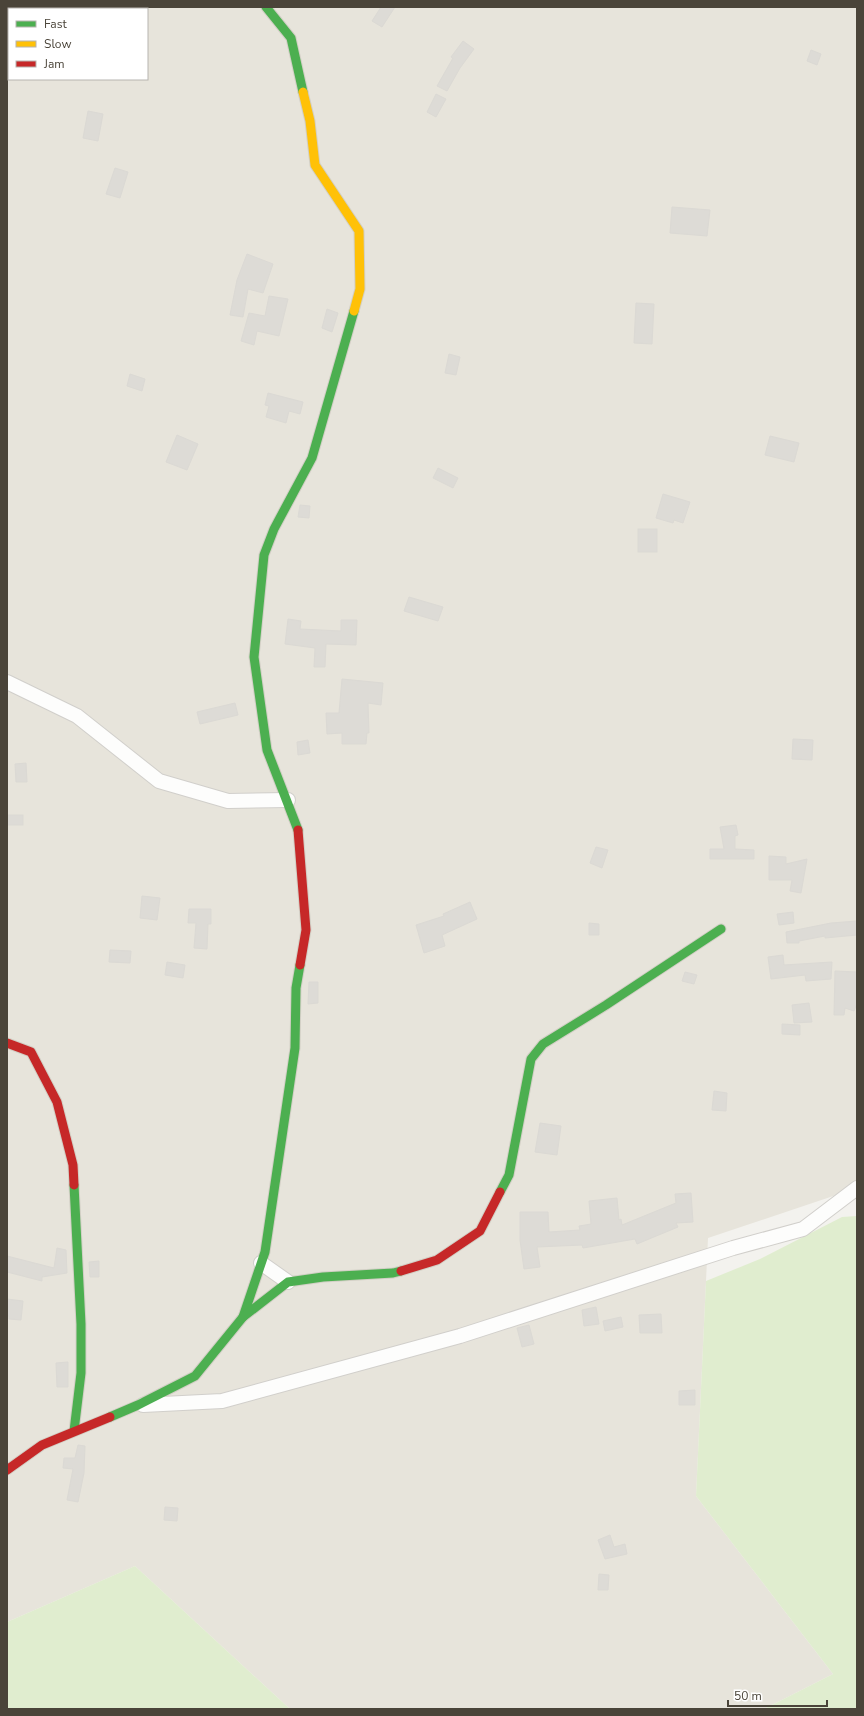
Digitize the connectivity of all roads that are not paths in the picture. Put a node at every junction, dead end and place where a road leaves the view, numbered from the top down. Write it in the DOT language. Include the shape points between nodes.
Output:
graph roads {
  1 [pos="266,7"];
  2 [pos="7,682"];
  3 [pos="288,800"];
  4 [pos="721,928"];
  5 [pos="7,1043"];
  6 [pos="857,1188"];
  7 [pos="261,1263"];
  8 [pos="288,1282"];
  9 [pos="242,1318"];
  10 [pos="138,1405"];
  11 [pos="74,1431"];
  12 [pos="7,1470"];
  1 -- 3 [label="street" via="291,38 310,121 315,165 359,231 360,289 312,458 274,529 264,555 254,657 267,750"];
  2 -- 3 [label="street" via="77,716 159,781 228,801"];
  3 -- 7 [label="street" via="299,832 306,930 296,988 292,1064 271,1214"];
  4 -- 8 [label="street" via="606,1006 543,1044 531,1058 509,1175 480,1231 437,1260 394,1273 323,1277"];
  5 -- 11 [label="street" via="31,1052 57,1102 73,1165 81,1324 81,1373"];
  6 -- 10 [label="street" via="803,1229 733,1248 460,1336 222,1401"];
  7 -- 8 [label="street"];
  7 -- 9 [label="street"];
  8 -- 9 [label="street"];
  9 -- 10 [label="street" via="195,1376"];
  10 -- 11 [label="street"];
  11 -- 12 [label="street" via="42,1445"];
}
